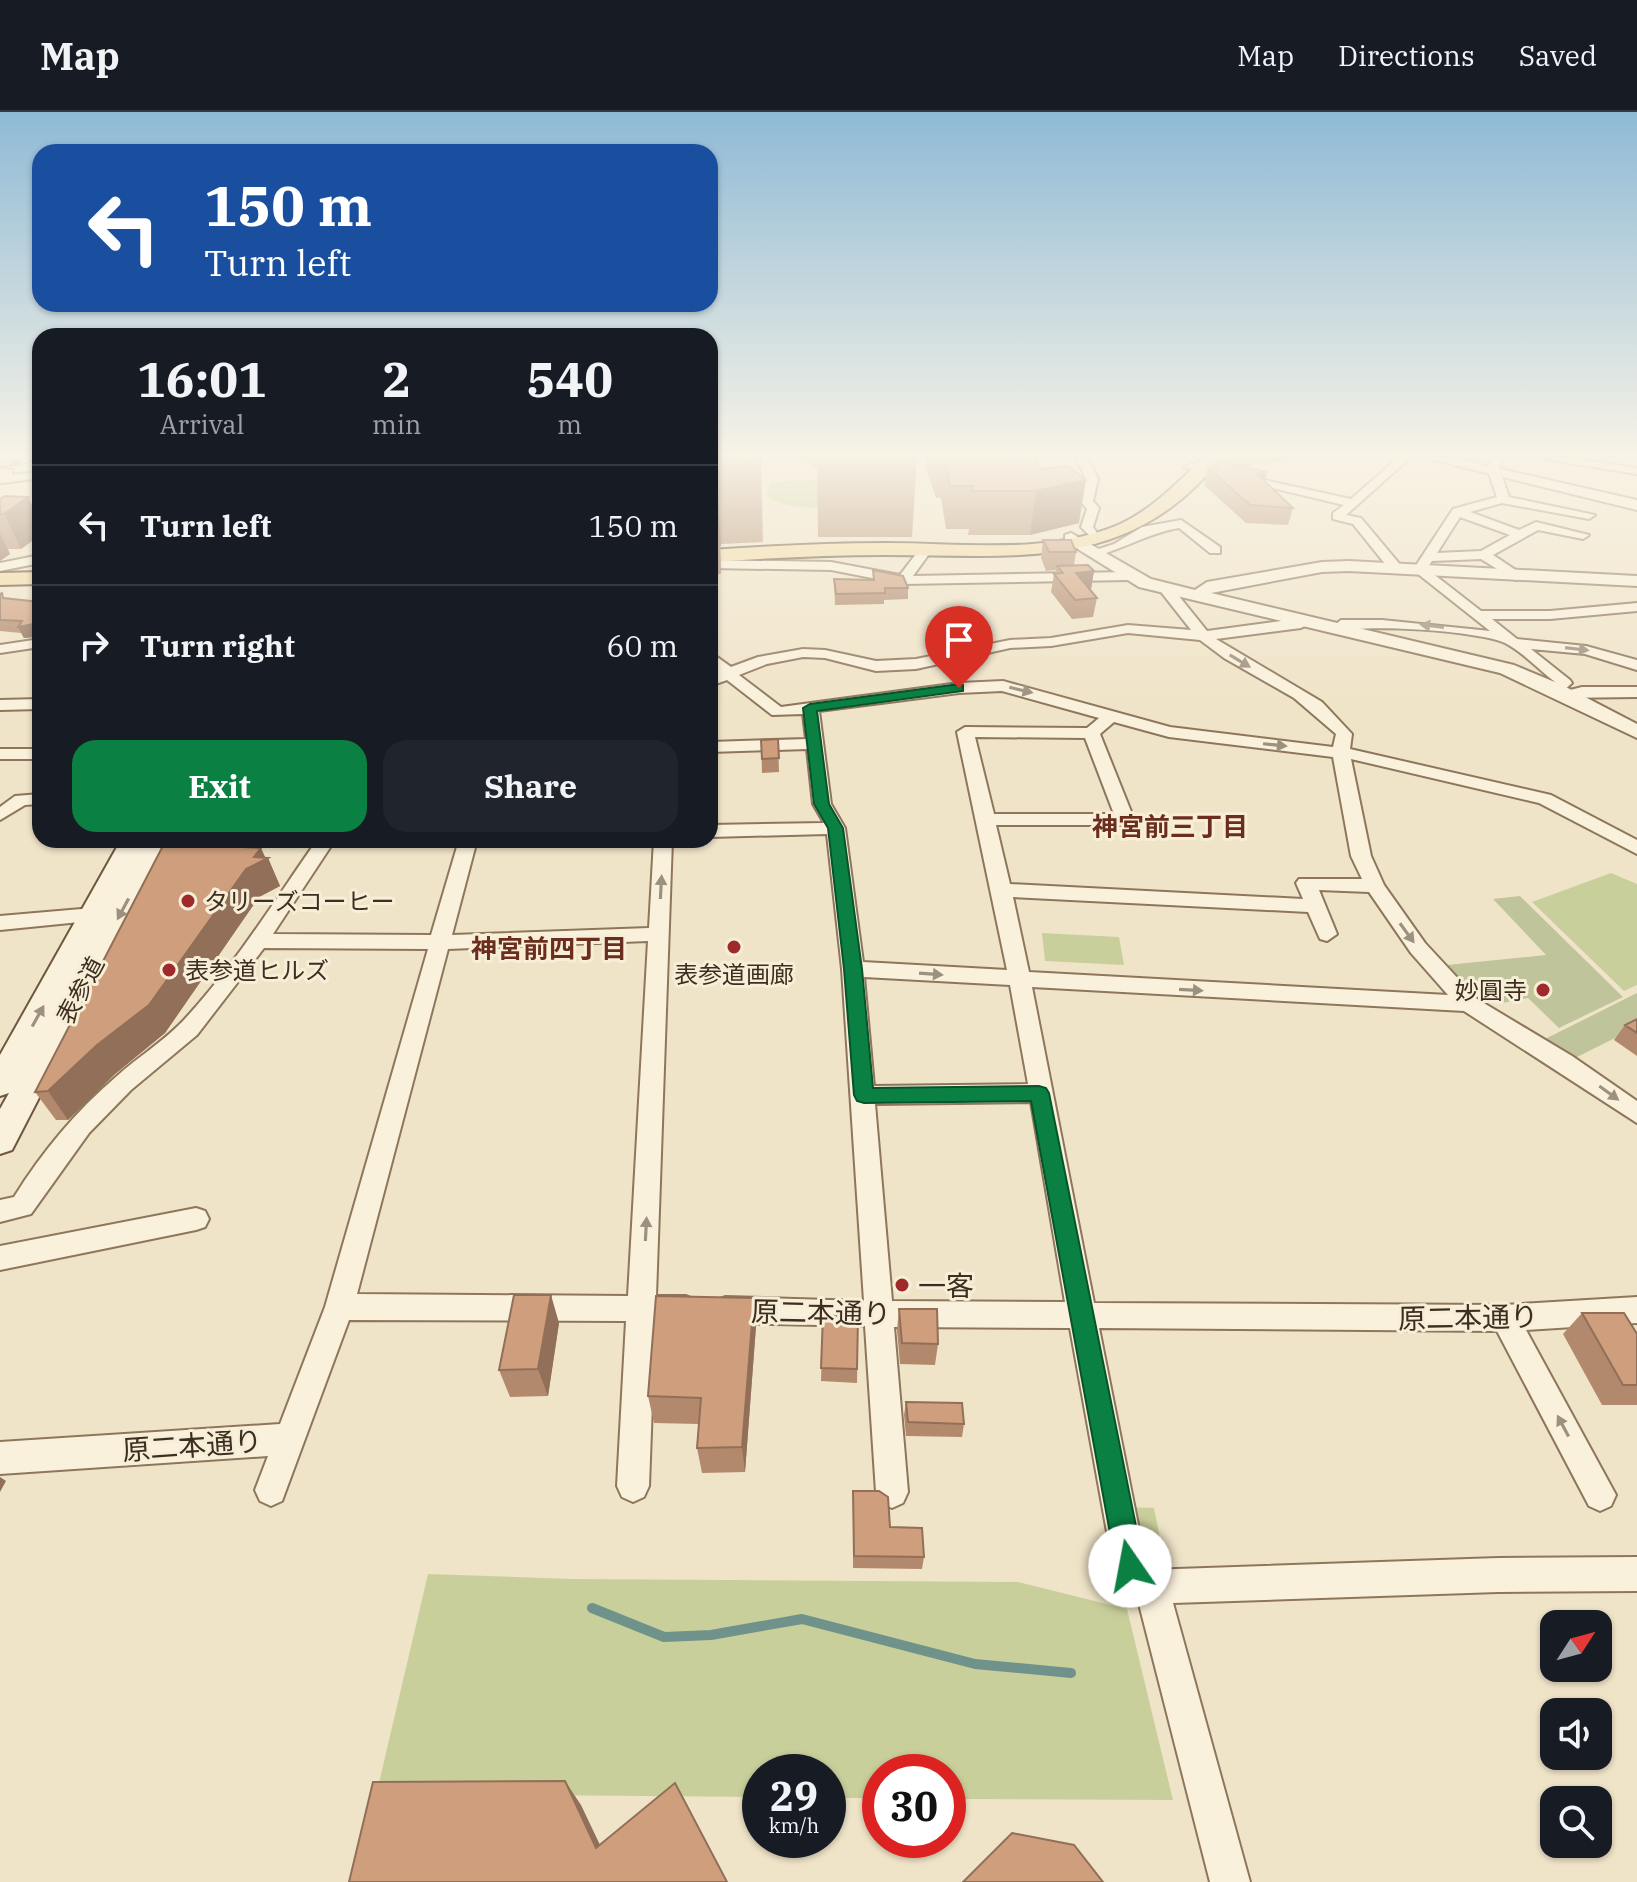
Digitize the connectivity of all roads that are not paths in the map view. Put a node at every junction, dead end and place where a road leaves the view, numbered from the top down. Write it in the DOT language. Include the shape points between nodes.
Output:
graph roads {
  1 [pos="1091,540"];
  2 [pos="1130,540"];
  3 [pos="1201,540"];
  4 [pos="1372,540"];
  5 [pos="1439,540"];
  6 [pos="1512,540"];
  7 [pos="1083,542"];
  8 [pos="922,549"];
  9 [pos="1215,550"];
  10 [pos="1484,555"];
  11 [pos="718,558"];
  12 [pos="718,558"];
  13 [pos="718,559"];
  14 [pos="32,561"];
  15 [pos="1424,564"];
  16 [pos="0,567"];
  17 [pos="1395,567"];
  18 [pos="32,575"];
  19 [pos="1130,576"];
  20 [pos="1515,576"];
  21 [pos="0,577"];
  22 [pos="903,580"];
  23 [pos="1635,583"];
  24 [pos="1165,588"];
  25 [pos="1198,595"];
  26 [pos="1637,607"];
  27 [pos="1477,615"];
  28 [pos="1305,620"];
  29 [pos="1338,628"];
  30 [pos="1203,636"];
  31 [pos="1512,641"];
  32 [pos="32,644"];
  33 [pos="0,649"];
  34 [pos="1637,665"];
  35 [pos="718,666"];
  36 [pos="726,674"];
  37 [pos="718,678"];
  38 [pos="1561,692"];
  39 [pos="1637,692"];
  40 [pos="32,704"];
  41 [pos="0,705"];
  42 [pos="810,708"];
  43 [pos="1111,716"];
  44 [pos="1637,732"];
  45 [pos="1091,733"];
  46 [pos="32,742"];
  47 [pos="813,744"];
  48 [pos="718,747"];
  49 [pos="1341,752"];
  50 [pos="0,754"];
  51 [pos="21,754"];
  52 [pos="32,754"];
  53 [pos="32,799"];
  54 [pos="0,815"];
  55 [pos="987,820"];
  56 [pos="836,828"];
  57 [pos="718,831"];
  58 [pos="130,848"];
  59 [pos="155,848"];
  60 [pos="320,848"];
  61 [pos="466,848"];
  62 [pos="663,848"];
  63 [pos="1637,848"];
  64 [pos="1375,886"];
  65 [pos="1001,890"];
  66 [pos="1314,906"];
  67 [pos="93,915"];
  68 [pos="0,923"];
  69 [pos="659,934"];
  70 [pos="1327,934"];
  71 [pos="256,941"];
  72 [pos="440,943"];
  73 [pos="853,969"];
  74 [pos="1020,979"];
  75 [pos="1469,1004"];
  76 [pos="0,1084"];
  77 [pos="1039,1093"];
  78 [pos="864,1095"];
  79 [pos="1637,1114"];
  80 [pos="0,1141"];
  81 [pos="0,1211"];
  82 [pos="196,1219"];
  83 [pos="0,1258"];
  84 [pos="339,1307"];
  85 [pos="642,1307"];
  86 [pos="1637,1310"];
  87 [pos="878,1314"];
  88 [pos="1080,1315"];
  89 [pos="1505,1318"];
  90 [pos="290,1439"];
  91 [pos="0,1458"];
  92 [pos="633,1486"];
  93 [pos="271,1490"];
  94 [pos="892,1492"];
  95 [pos="1600,1495"];
  96 [pos="1637,1574"];
  97 [pos="1152,1587"];
  98 [pos="1230,1882"];
  1 -- 7 [label="main road"];
  2 -- 7 [label="street" via="1118,547"];
  3 -- 9 [label="street"];
  4 -- 17 [label="street"];
  5 -- 15 [label="street"];
  6 -- 10 [label="street"];
  7 -- 8 [label="main road"];
  7 -- 11 [label="main road" via="800,545"];
  7 -- 19 [label="street"];
  8 -- 12 [label="main road" via="835,549"];
  8 -- 22 [label="street"];
  10 -- 15 [label="street"];
  10 -- 20 [label="street"];
  13 -- 22 [label="street" via="831,566"];
  14 -- 16 [label="street"];
  15 -- 17 [label="street"];
  15 -- 20 [label="street"];
  15 -- 27 [label="street"];
  17 -- 25 [label="street" via="1322,567 1207,587"];
  18 -- 21 [label="main road"];
  19 -- 22 [label="street"];
  19 -- 24 [label="street"];
  20 -- 23 [label="street"];
  24 -- 25 [label="street"];
  24 -- 30 [label="street"];
  25 -- 28 [label="street"];
  26 -- 27 [label="street"];
  27 -- 31 [label="street"];
  28 -- 29 [label="street"];
  28 -- 30 [label="street"];
  31 -- 29 [label="street, one-way" via="1419,625"];
  29 -- 38 [label="street" via="1482,662"];
  30 -- 36 [label="street" via="1128,629 1010,644 916,664 869,665 803,653"];
  30 -- 49 [label="street, one-way" via="1327,714 1344,734"];
  31 -- 34 [label="street, one-way" via="1586,650"];
  31 -- 38 [label="street" via="1564,683"];
  32 -- 33 [label="street"];
  35 -- 36 [label="street"];
  36 -- 37 [label="street"];
  36 -- 42 [label="street" via="778,712"];
  38 -- 39 [label="street"];
  38 -- 44 [label="street"];
  40 -- 41 [label="street"];
  42 -- 43 [label="street, one-way" via="985,685 1021,689"];
  42 -- 47 [label="street"];
  43 -- 45 [label="street"];
  43 -- 49 [label="street, one-way" via="1196,736"];
  45 -- 55 [label="street" via="965,732"];
  45 -- 55 [label="street" via="1125,819"];
  46 -- 51 [label="street"];
  47 -- 48 [label="street"];
  47 -- 56 [label="street" via="822,804"];
  49 -- 63 [label="street" via="1545,799"];
  49 -- 64 [label="street" via="1361,856"];
  50 -- 51 [label="street"];
  51 -- 52 [label="street"];
  53 -- 54 [label="street" via="21,800"];
  55 -- 65 [label="street"];
  56 -- 57 [label="street"];
  56 -- 73 [label="street"];
  58 -- 67 [label="main road, 表参道"];
  59 -- 80 [label="main road, 表参道, one-way"];
  60 -- 71 [label="street"];
  61 -- 72 [label="street"];
  69 -- 62 [label="street, one-way"];
  64 -- 66 [label="street" via="1306,883"];
  64 -- 75 [label="street, one-way" via="1418,948"];
  65 -- 66 [label="street"];
  65 -- 74 [label="street"];
  66 -- 70 [label="street"];
  67 -- 68 [label="street"];
  76 -- 67 [label="main road, 表参道, one-way"];
  69 -- 72 [label="street"];
  85 -- 69 [label="street, one-way"];
  71 -- 72 [label="street"];
  71 -- 81 [label="street" via="188,1031 121,1085 36,1182 22,1206"];
  72 -- 84 [label="street"];
  73 -- 74 [label="street, one-way"];
  73 -- 78 [label="street"];
  74 -- 75 [label="street, one-way"];
  74 -- 77 [label="street"];
  75 -- 79 [label="street, one-way"];
  77 -- 78 [label="street"];
  77 -- 88 [label="street"];
  78 -- 87 [label="street"];
  82 -- 83 [label="street"];
  84 -- 85 [label="street, 原二本通り"];
  84 -- 90 [label="street, 原二本通り"];
  85 -- 87 [label="street, 原二本通り"];
  85 -- 92 [label="street"];
  86 -- 89 [label="street, 原二本通り"];
  87 -- 88 [label="street, 原二本通り"];
  87 -- 94 [label="street"];
  88 -- 89 [label="street, 原二本通り"];
  88 -- 97 [label="street" via="1134,1587"];
  95 -- 89 [label="street, one-way"];
  90 -- 91 [label="street, 原二本通り"];
  90 -- 93 [label="street"];
  96 -- 97 [label="street"];
  97 -- 98 [label="street"];
}
